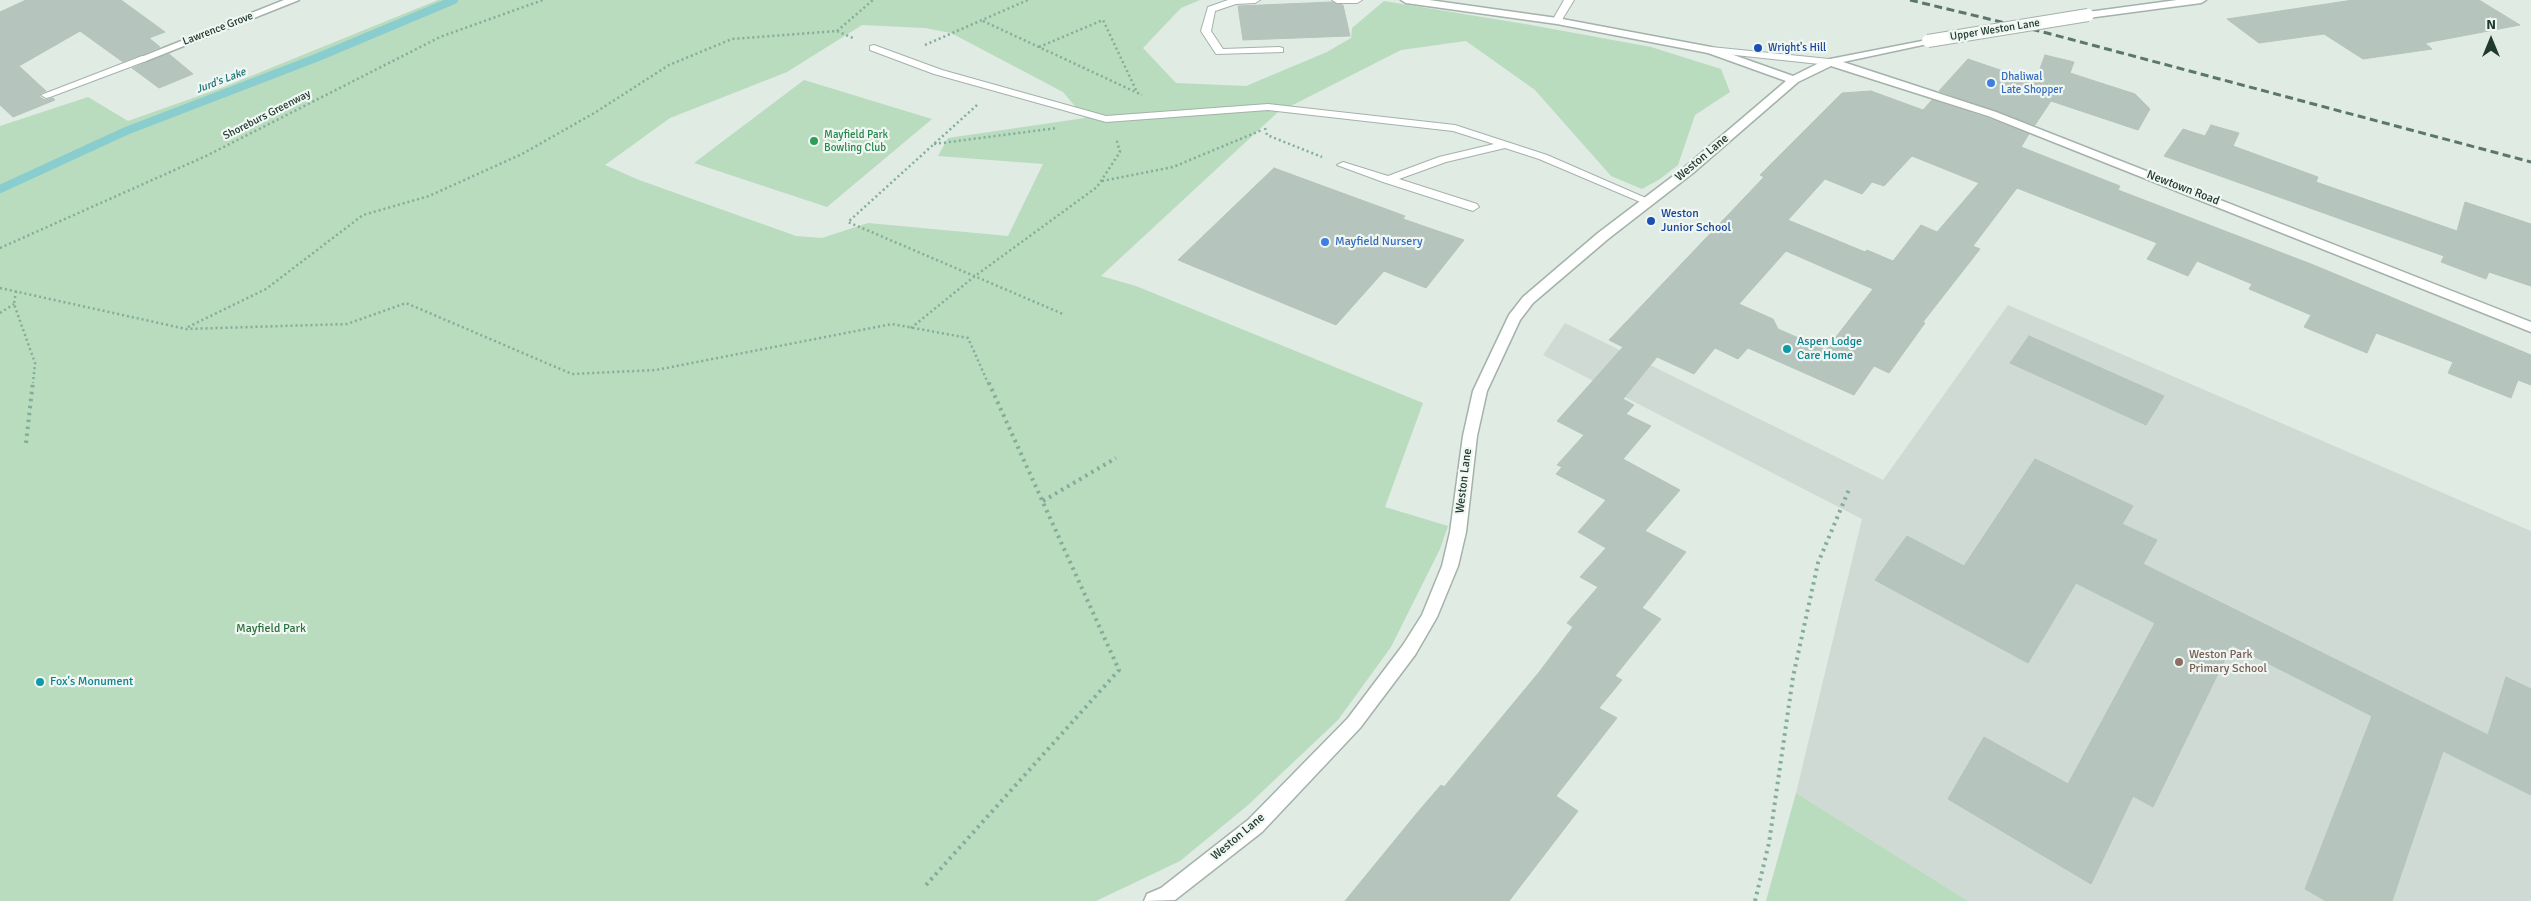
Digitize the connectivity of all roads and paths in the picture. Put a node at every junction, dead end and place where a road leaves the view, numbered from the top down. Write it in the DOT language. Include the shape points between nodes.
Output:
graph roads {
  1 [pos="294,0"];
  2 [pos="542,0"];
  3 [pos="873,0"];
  4 [pos="1028,0"];
  5 [pos="1256,0"];
  6 [pos="1337,0"];
  7 [pos="1357,0"];
  8 [pos="1406,0"];
  9 [pos="1569,0"];
  10 [pos="2201,0"];
  11 [pos="983,21"];
  12 [pos="1557,21"];
  13 [pos="837,31"];
  14 [pos="1039,47"];
  15 [pos="874,48"];
  16 [pos="1279,50"];
  17 [pos="1711,50"];
  18 [pos="142,59"];
  19 [pos="904,59"];
  20 [pos="1829,62"];
  21 [pos="1794,80"];
  22 [pos="972,82"];
  23 [pos="1136,90"];
  24 [pos="46,95"];
  25 [pos="1258,108"];
  26 [pos="1169,114"];
  27 [pos="1106,118"];
  28 [pos="1062,128"];
  29 [pos="1265,129"];
  30 [pos="934,144"];
  31 [pos="1506,144"];
  32 [pos="1343,165"];
  33 [pos="1387,180"];
  34 [pos="1101,181"];
  35 [pos="1649,202"];
  36 [pos="1473,207"];
  37 [pos="0,248"];
  38 [pos="975,276"];
  39 [pos="0,288"];
  40 [pos="16,290"];
  41 [pos="14,304"];
  42 [pos="0,313"];
  43 [pos="1063,314"];
  44 [pos="2531,326"];
  45 [pos="911,328"];
  46 [pos="186,329"];
  47 [pos="26,443"];
  48 [pos="1116,458"];
  49 [pos="1850,487"];
  50 [pos="1043,502"];
  51 [pos="926,884"];
  52 [pos="1154,901"];
  53 [pos="1755,901"];
  1 -- 18 [label="street, Lawrence Grove"];
  2 -- 37 [label="path, Shoreburs Greenway" via="440,37 206,156"];
  3 -- 13 [label="path"];
  4 -- 11 [label="path"];
  5 -- 16 [label="lane" via="1235,1 1211,9 1206,31 1220,52"];
  6 -- 7 [label="lane"];
  8 -- 12 [label="street"];
  9 -- 12 [label="lane"];
  10 -- 20 [label="street, Upper Weston Lane, bridge" via="1928,41"];
  11 -- 14 [label="path"];
  11 -- 19 [label="path" via="927,43"];
  12 -- 17 [label="street"];
  13 -- 15 [label="path"];
  13 -- 46 [label="path" via="732,39 668,65 596,112 522,154 429,196 363,215 266,289"];
  14 -- 23 [label="path"];
  14 -- 23 [label="path" via="1103,20"];
  15 -- 19 [label="lane"];
  17 -- 20 [label="lane"];
  17 -- 21 [label="street"];
  18 -- 24 [label="lane"];
  19 -- 22 [label="lane"];
  20 -- 21 [label="street, Upper Weston Lane"];
  20 -- 44 [label="street, Newtown Road" via="1992,114"];
  21 -- 35 [label="street, Weston Lane"];
  22 -- 27 [label="lane"];
  22 -- 30 [label="path" via="978,104"];
  23 -- 26 [label="path"];
  25 -- 26 [label="lane"];
  25 -- 29 [label="path"];
  25 -- 31 [label="lane" via="1455,128"];
  26 -- 27 [label="lane"];
  27 -- 34 [label="path" via="1092,124 1115,136 1120,152"];
  28 -- 30 [label="path"];
  29 -- 32 [label="path" via="1275,138"];
  29 -- 34 [label="path" via="1173,167"];
  30 -- 38 [label="path" via="848,222"];
  31 -- 33 [label="lane" via="1443,159"];
  31 -- 35 [label="lane"];
  32 -- 33 [label="lane"];
  33 -- 36 [label="lane"];
  34 -- 38 [label="path" via="1097,188"];
  35 -- 52 [label="street, Weston Lane" via="1546,282 1514,318 1480,391 1450,566 1430,617 1376,696 1255,826 1168,894"];
  38 -- 43 [label="path"];
  38 -- 45 [label="path"];
  39 -- 40 [label="path"];
  40 -- 41 [label="path"];
  40 -- 46 [label="path"];
  41 -- 42 [label="path"];
  41 -- 47 [label="path" via="35,363"];
  45 -- 46 [label="path" via="892,324 656,370 572,374 406,303 347,324"];
  45 -- 50 [label="path" via="968,338"];
  48 -- 50 [label="path"];
  49 -- 53 [label="path" via="1818,563 1792,677 1769,843"];
  50 -- 51 [label="path" via="1119,670"];
}
